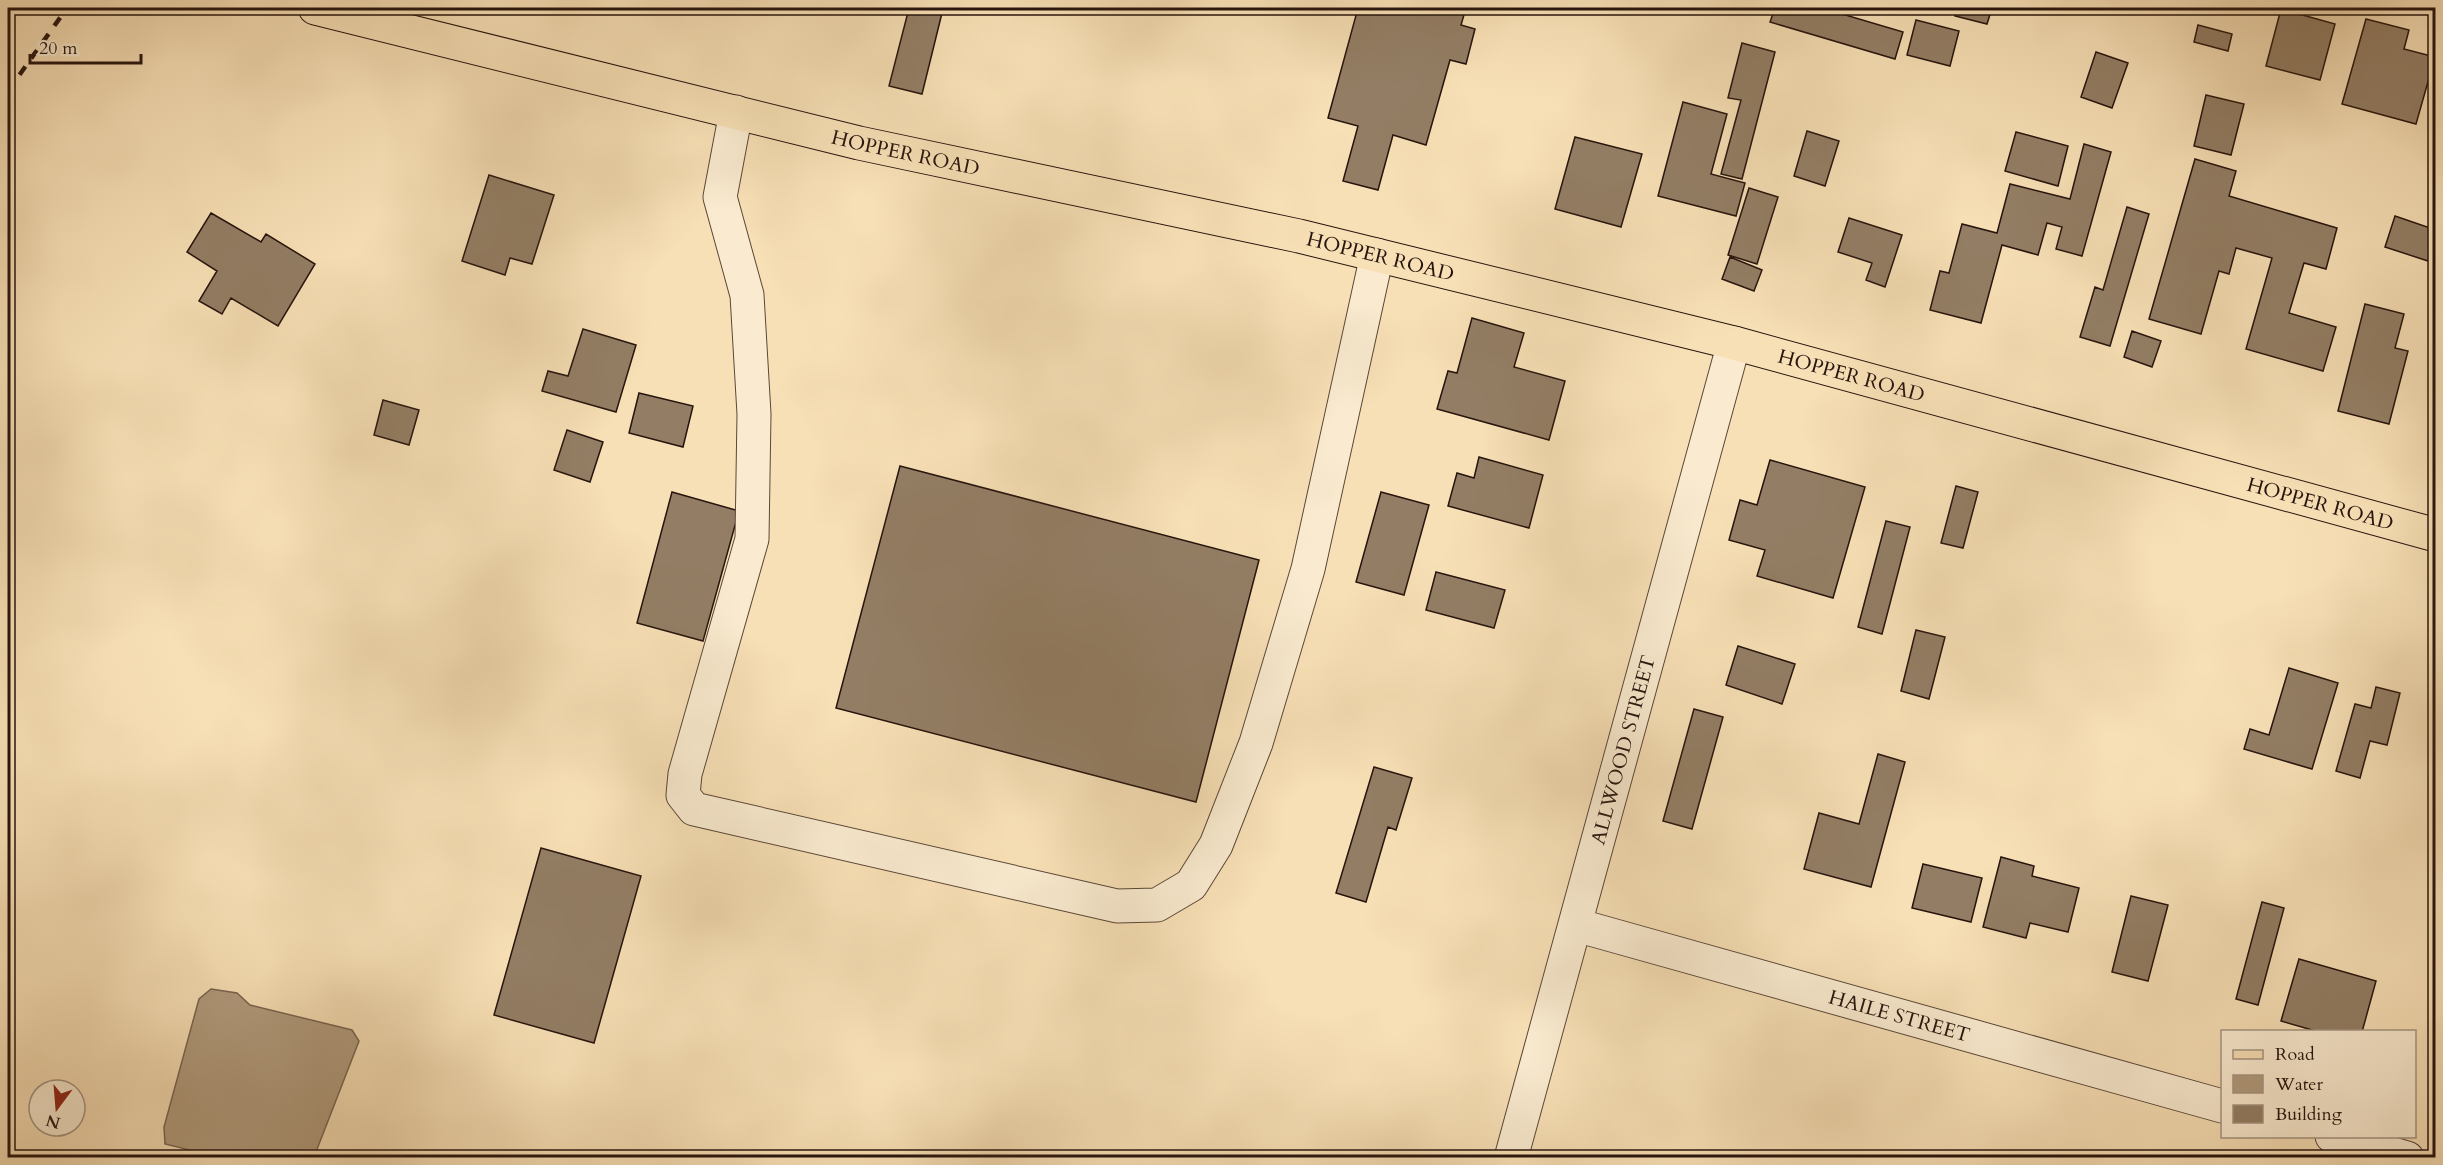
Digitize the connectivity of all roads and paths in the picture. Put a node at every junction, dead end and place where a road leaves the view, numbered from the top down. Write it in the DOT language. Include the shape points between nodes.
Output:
graph roads {
  1 [pos="315,8"];
  2 [pos="736,112"];
  3 [pos="1377,255"];
  4 [pos="1734,343"];
  5 [pos="2436,535"];
  6 [pos="1576,925"];
  7 [pos="2221,1105"];
  8 [pos="2336,1138"];
  9 [pos="1511,1158"];
  10 [pos="2407,1158"];
  1 -- 2 [label="main road, HOPPER ROAD"];
  2 -- 3 [label="main road, HOPPER ROAD" via="859,143"];
  2 -- 3 [label="street" via="720,197 747,295 754,414 752,539 685,774 683,795 694,809 1117,906 1157,905 1191,885 1216,845 1257,743 1308,569"];
  3 -- 4 [label="main road, HOPPER ROAD"];
  4 -- 5 [label="main road, HOPPER ROAD"];
  4 -- 6 [label="street, ALLWOOD STREET"];
  6 -- 7 [label="street, HAILE STREET"];
  6 -- 9 [label="street, ALLWOOD STREET"];
  8 -- 10 [label="street"];
}
